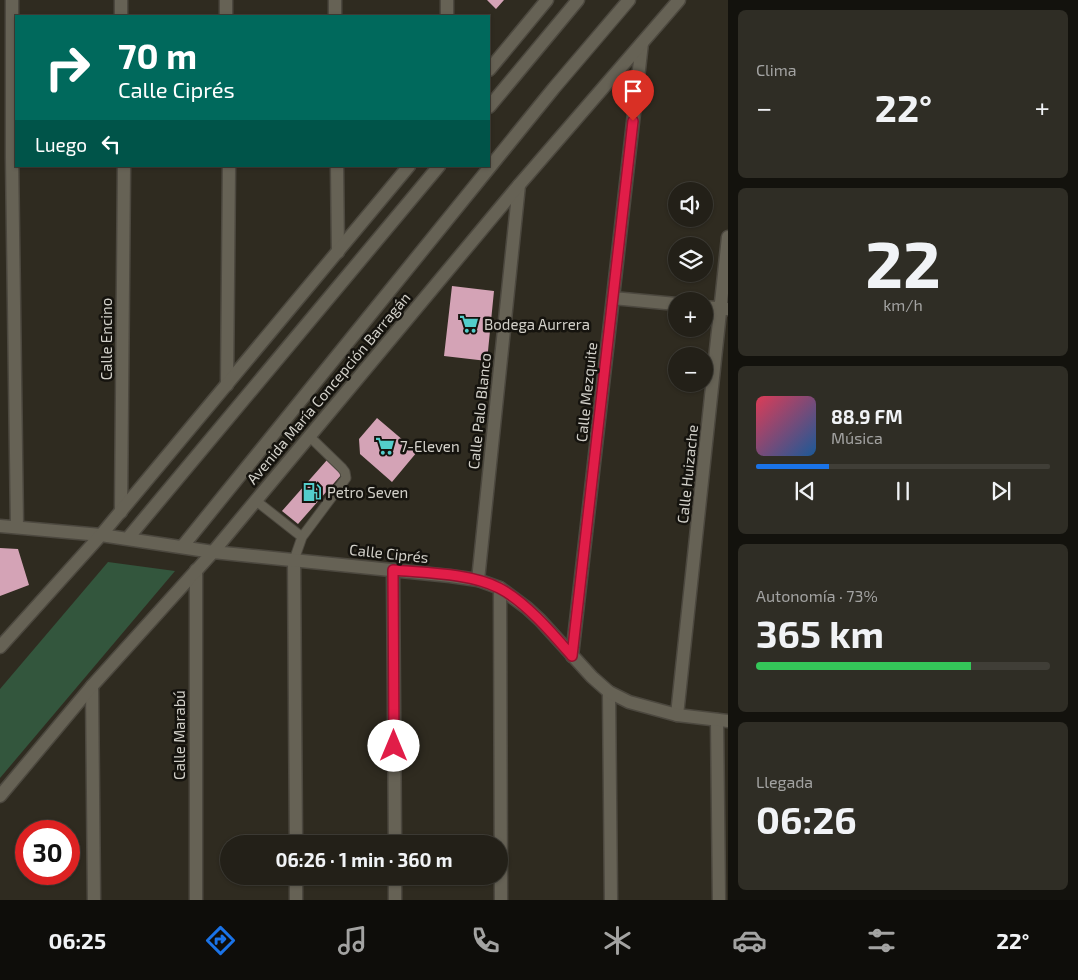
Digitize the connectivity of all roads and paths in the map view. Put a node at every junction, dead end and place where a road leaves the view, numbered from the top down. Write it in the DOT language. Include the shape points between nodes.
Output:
graph roads {
  1 [pos="12,0"];
  2 [pos="121,0"];
  3 [pos="226,0"];
  4 [pos="335,0"];
  5 [pos="447,0"];
  6 [pos="578,0"];
  7 [pos="629,0"];
  8 [pos="679,0"];
  9 [pos="542,2"];
  10 [pos="121,15"];
  11 [pos="226,15"];
  12 [pos="335,15"];
  13 [pos="447,15"];
  14 [pos="642,43"];
  15 [pos="490,69"];
  16 [pos="490,106"];
  17 [pos="9,158"];
  18 [pos="124,167"];
  19 [pos="229,167"];
  20 [pos="337,167"];
  21 [pos="407,167"];
  22 [pos="438,167"];
  23 [pos="490,167"];
  24 [pos="490,167"];
  25 [pos="519,185"];
  26 [pos="728,237"];
  27 [pos="338,252"];
  28 [pos="613,298"];
  29 [pos="668,303"];
  30 [pos="724,309"];
  31 [pos="227,385"];
  32 [pos="309,436"];
  33 [pos="255,500"];
  34 [pos="121,512"];
  35 [pos="0,526"];
  36 [pos="17,527"];
  37 [pos="102,536"];
  38 [pos="302,537"];
  39 [pos="128,538"];
  40 [pos="182,546"];
  41 [pos="213,552"];
  42 [pos="294,560"];
  43 [pos="196,570"];
  44 [pos="393,570"];
  45 [pos="478,580"];
  46 [pos="500,588"];
  47 [pos="0,647"];
  48 [pos="572,656"];
  49 [pos="92,686"];
  50 [pos="609,692"];
  51 [pos="677,715"];
  52 [pos="723,721"];
  53 [pos="0,796"];
  54 [pos="296,835"];
  55 [pos="395,835"];
  56 [pos="296,885"];
  57 [pos="395,885"];
  58 [pos="94,900"];
  59 [pos="196,900"];
  60 [pos="296,900"];
  61 [pos="395,900"];
  62 [pos="501,900"];
  63 [pos="611,900"];
  64 [pos="719,900"];
  1 -- 17 [label="street"];
  2 -- 10 [label="street"];
  3 -- 11 [label="street"];
  4 -- 12 [label="street"];
  5 -- 13 [label="street"];
  6 -- 16 [label="street"];
  7 -- 24 [label="street, Avenida María Concepción Barragán"];
  8 -- 14 [label="street, Avenida María Concepción Barragán"];
  9 -- 15 [label="street"];
  14 -- 25 [label="street, Avenida María Concepción Barragán"];
  14 -- 28 [label="street, Calle Mezquite"];
  17 -- 36 [label="street"];
  18 -- 34 [label="street, Calle Encino"];
  19 -- 31 [label="street"];
  20 -- 27 [label="street"];
  21 -- 27 [label="street"];
  22 -- 39 [label="street"];
  23 -- 40 [label="street, Avenida María Concepción Barragán"];
  25 -- 32 [label="street, Avenida María Concepción Barragán"];
  25 -- 45 [label="street, Calle Palo Blanco"];
  26 -- 30 [label="street, Calle Huizache"];
  27 -- 31 [label="street"];
  28 -- 29 [label="street"];
  28 -- 48 [label="street, Calle Mezquite"];
  30 -- 51 [label="street, Calle Huizache"];
  31 -- 34 [label="street"];
  32 -- 33 [label="street, Avenida María Concepción Barragán"];
  32 -- 38 [label="lane" via="346,475"];
  33 -- 38 [label="lane"];
  33 -- 41 [label="street, Avenida María Concepción Barragán"];
  34 -- 37 [label="street"];
  35 -- 36 [label="street, Calle Ciprés"];
  36 -- 37 [label="street, Calle Ciprés"];
  37 -- 39 [label="street, Calle Ciprés"];
  37 -- 47 [label="street"];
  38 -- 42 [label="lane"];
  39 -- 40 [label="street, Calle Ciprés"];
  40 -- 41 [label="street, Calle Ciprés"];
  41 -- 42 [label="street, Calle Ciprés"];
  41 -- 43 [label="street, Avenida María Concepción Barragán"];
  42 -- 44 [label="street, Calle Ciprés"];
  42 -- 54 [label="street"];
  43 -- 49 [label="street, Avenida María Concepción Barragán"];
  43 -- 59 [label="street, Calle Marabú"];
  44 -- 45 [label="street, Calle Ciprés"];
  44 -- 55 [label="street"];
  45 -- 46 [label="street, Calle Ciprés"];
  46 -- 48 [label="street, Calle Ciprés" via="540,620"];
  46 -- 62 [label="street"];
  48 -- 50 [label="street, Calle Ciprés"];
  49 -- 53 [label="street, Avenida María Concepción Barragán"];
  49 -- 58 [label="street"];
  50 -- 51 [label="street, Calle Ciprés" via="629,702"];
  50 -- 63 [label="street"];
  51 -- 52 [label="street, Calle Ciprés"];
  52 -- 64 [label="street"];
  56 -- 60 [label="street"];
  57 -- 61 [label="street"];
}
